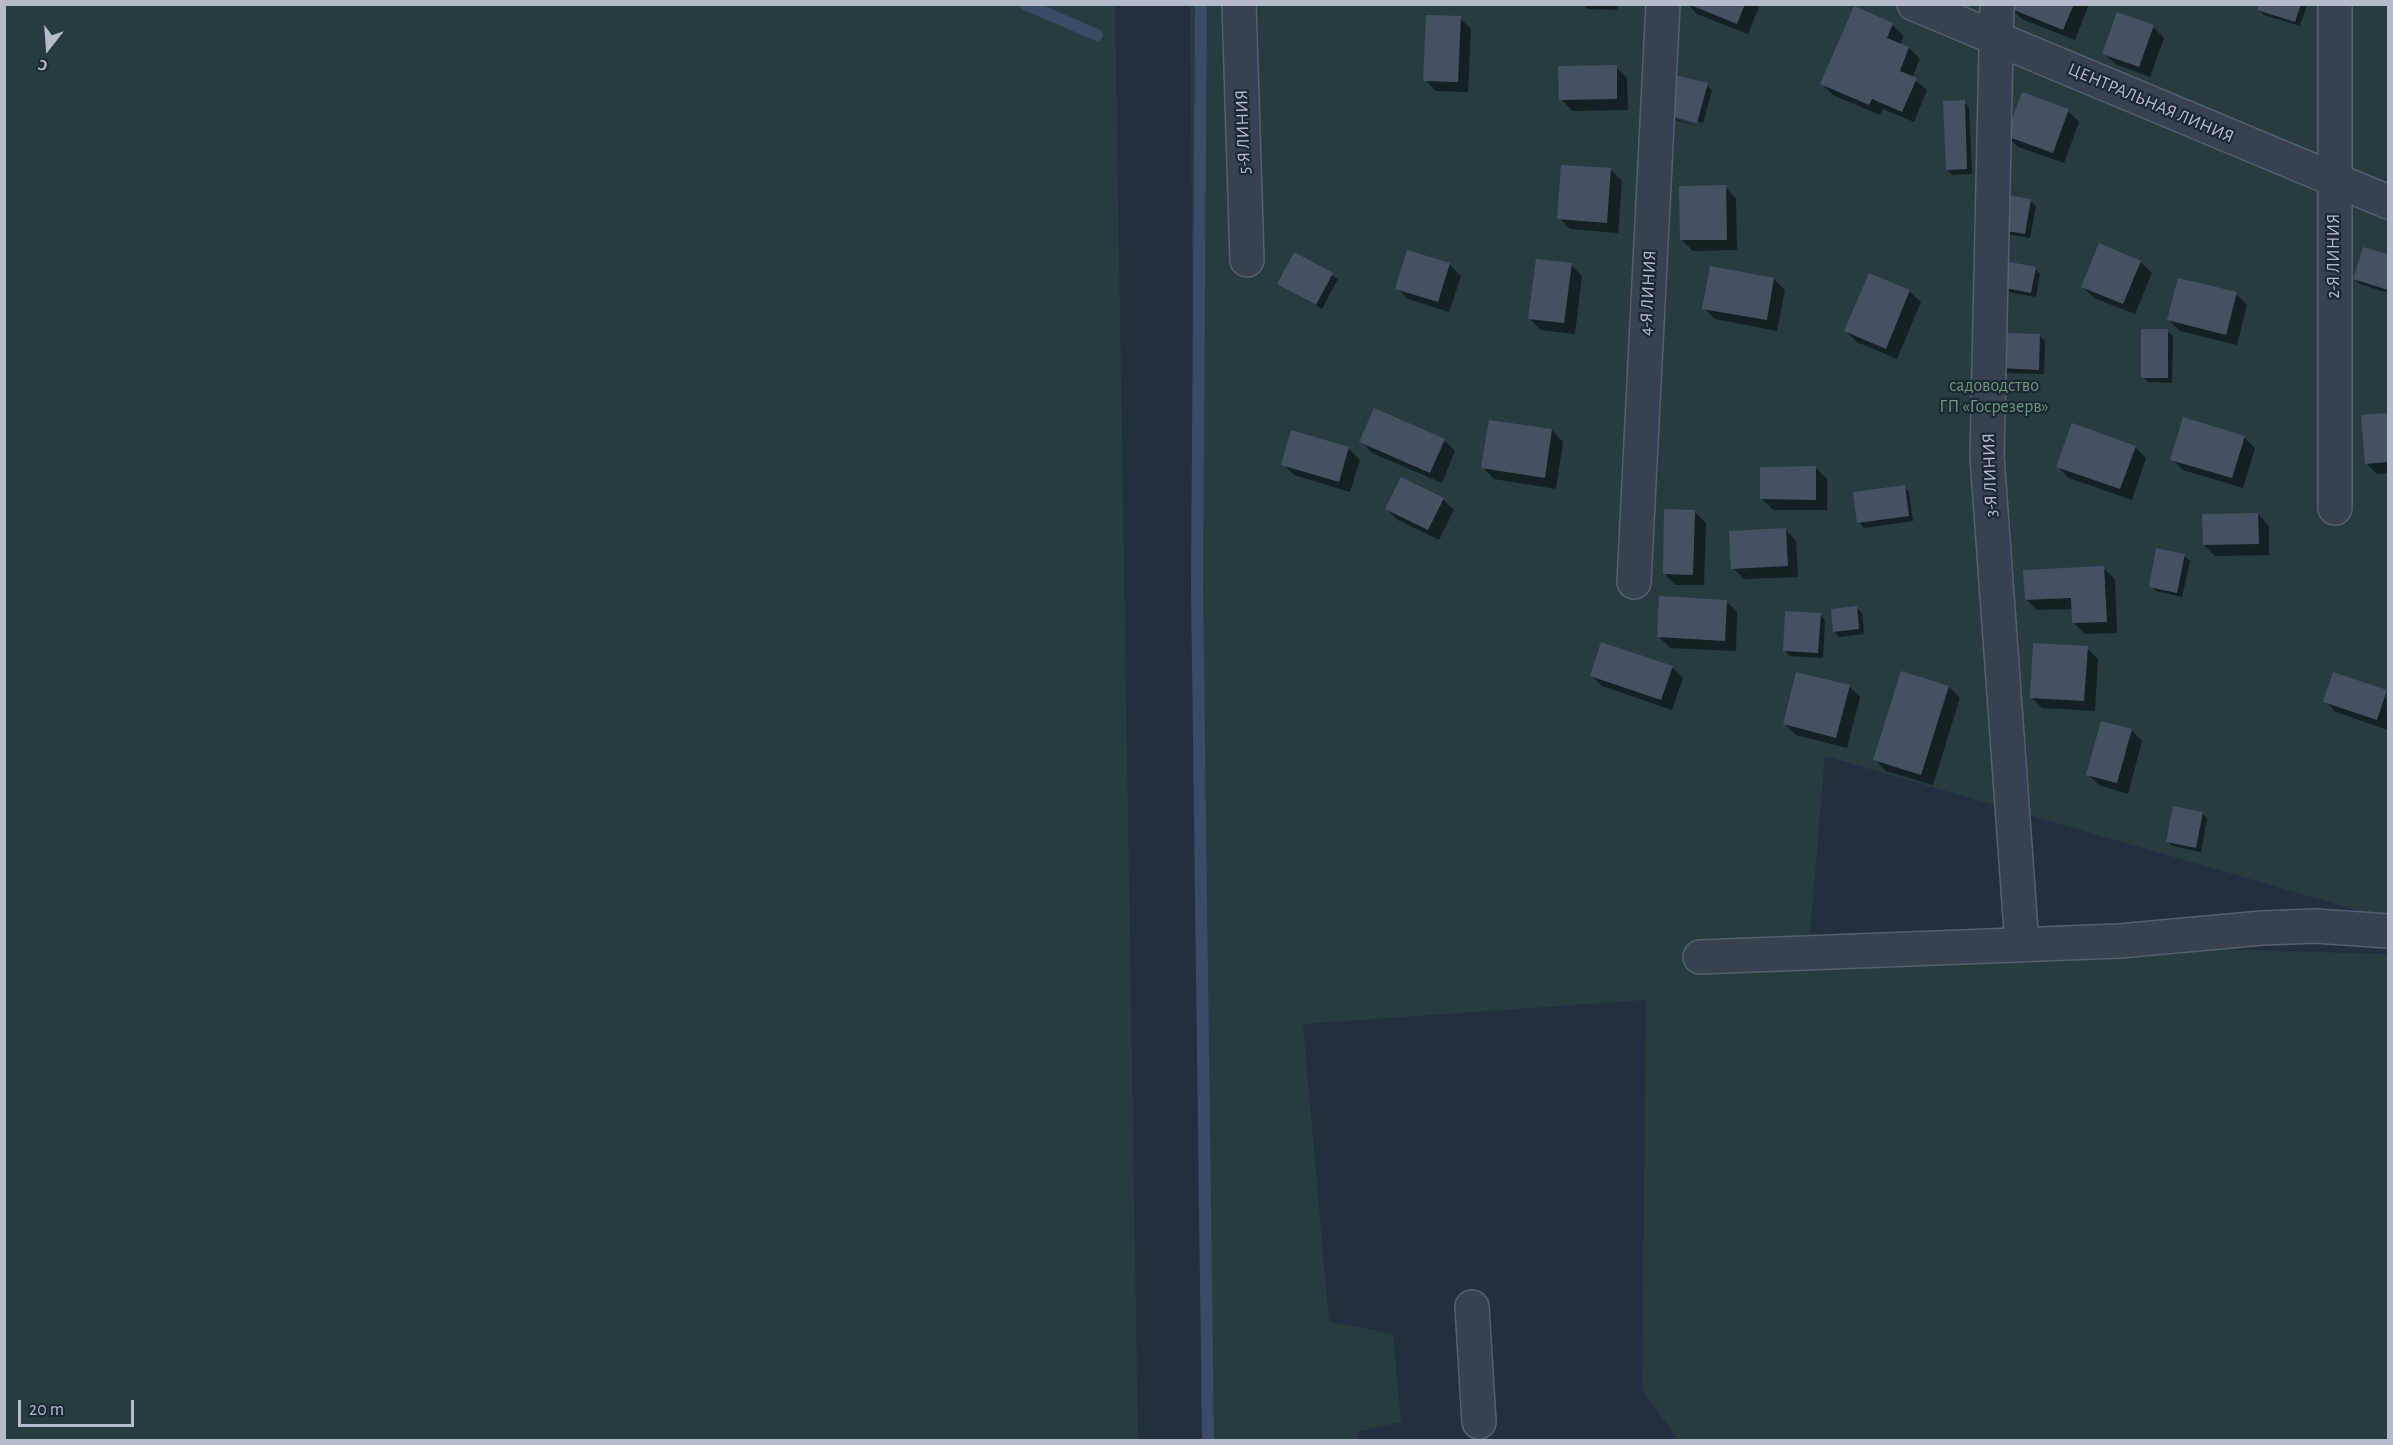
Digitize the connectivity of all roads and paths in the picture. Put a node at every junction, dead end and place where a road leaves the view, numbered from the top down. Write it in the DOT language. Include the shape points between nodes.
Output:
graph roads {
  1 [pos="1239,4"];
  2 [pos="1663,4"];
  3 [pos="1914,4"];
  4 [pos="1997,4"];
  5 [pos="2335,4"];
  6 [pos="1998,39"];
  7 [pos="2333,179"];
  8 [pos="2388,202"];
  9 [pos="1247,260"];
  10 [pos="2335,508"];
  11 [pos="1634,582"];
  12 [pos="2388,931"];
  13 [pos="2022,945"];
  14 [pos="1701,957"];
  15 [pos="1472,1307"];
  16 [pos="1479,1422"];
  1 -- 9 [label="street, 5-Я ЛИНИЯ"];
  2 -- 11 [label="street, 4-Я ЛИНИЯ"];
  3 -- 6 [label="street, ЦЕНТРАЛЬНАЯ ЛИНИЯ"];
  4 -- 6 [label="street, 3-Я ЛИНИЯ"];
  5 -- 7 [label="street, 2-Я ЛИНИЯ"];
  6 -- 7 [label="street, ЦЕНТРАЛЬНАЯ ЛИНИЯ"];
  6 -- 13 [label="street, 3-Я ЛИНИЯ" via="1987,456"];
  7 -- 8 [label="street, ЦЕНТРАЛЬНАЯ ЛИНИЯ"];
  7 -- 10 [label="street, 2-Я ЛИНИЯ"];
  12 -- 13 [label="street" via="2262,928"];
  13 -- 14 [label="street"];
  15 -- 16 [label="street"];
}
